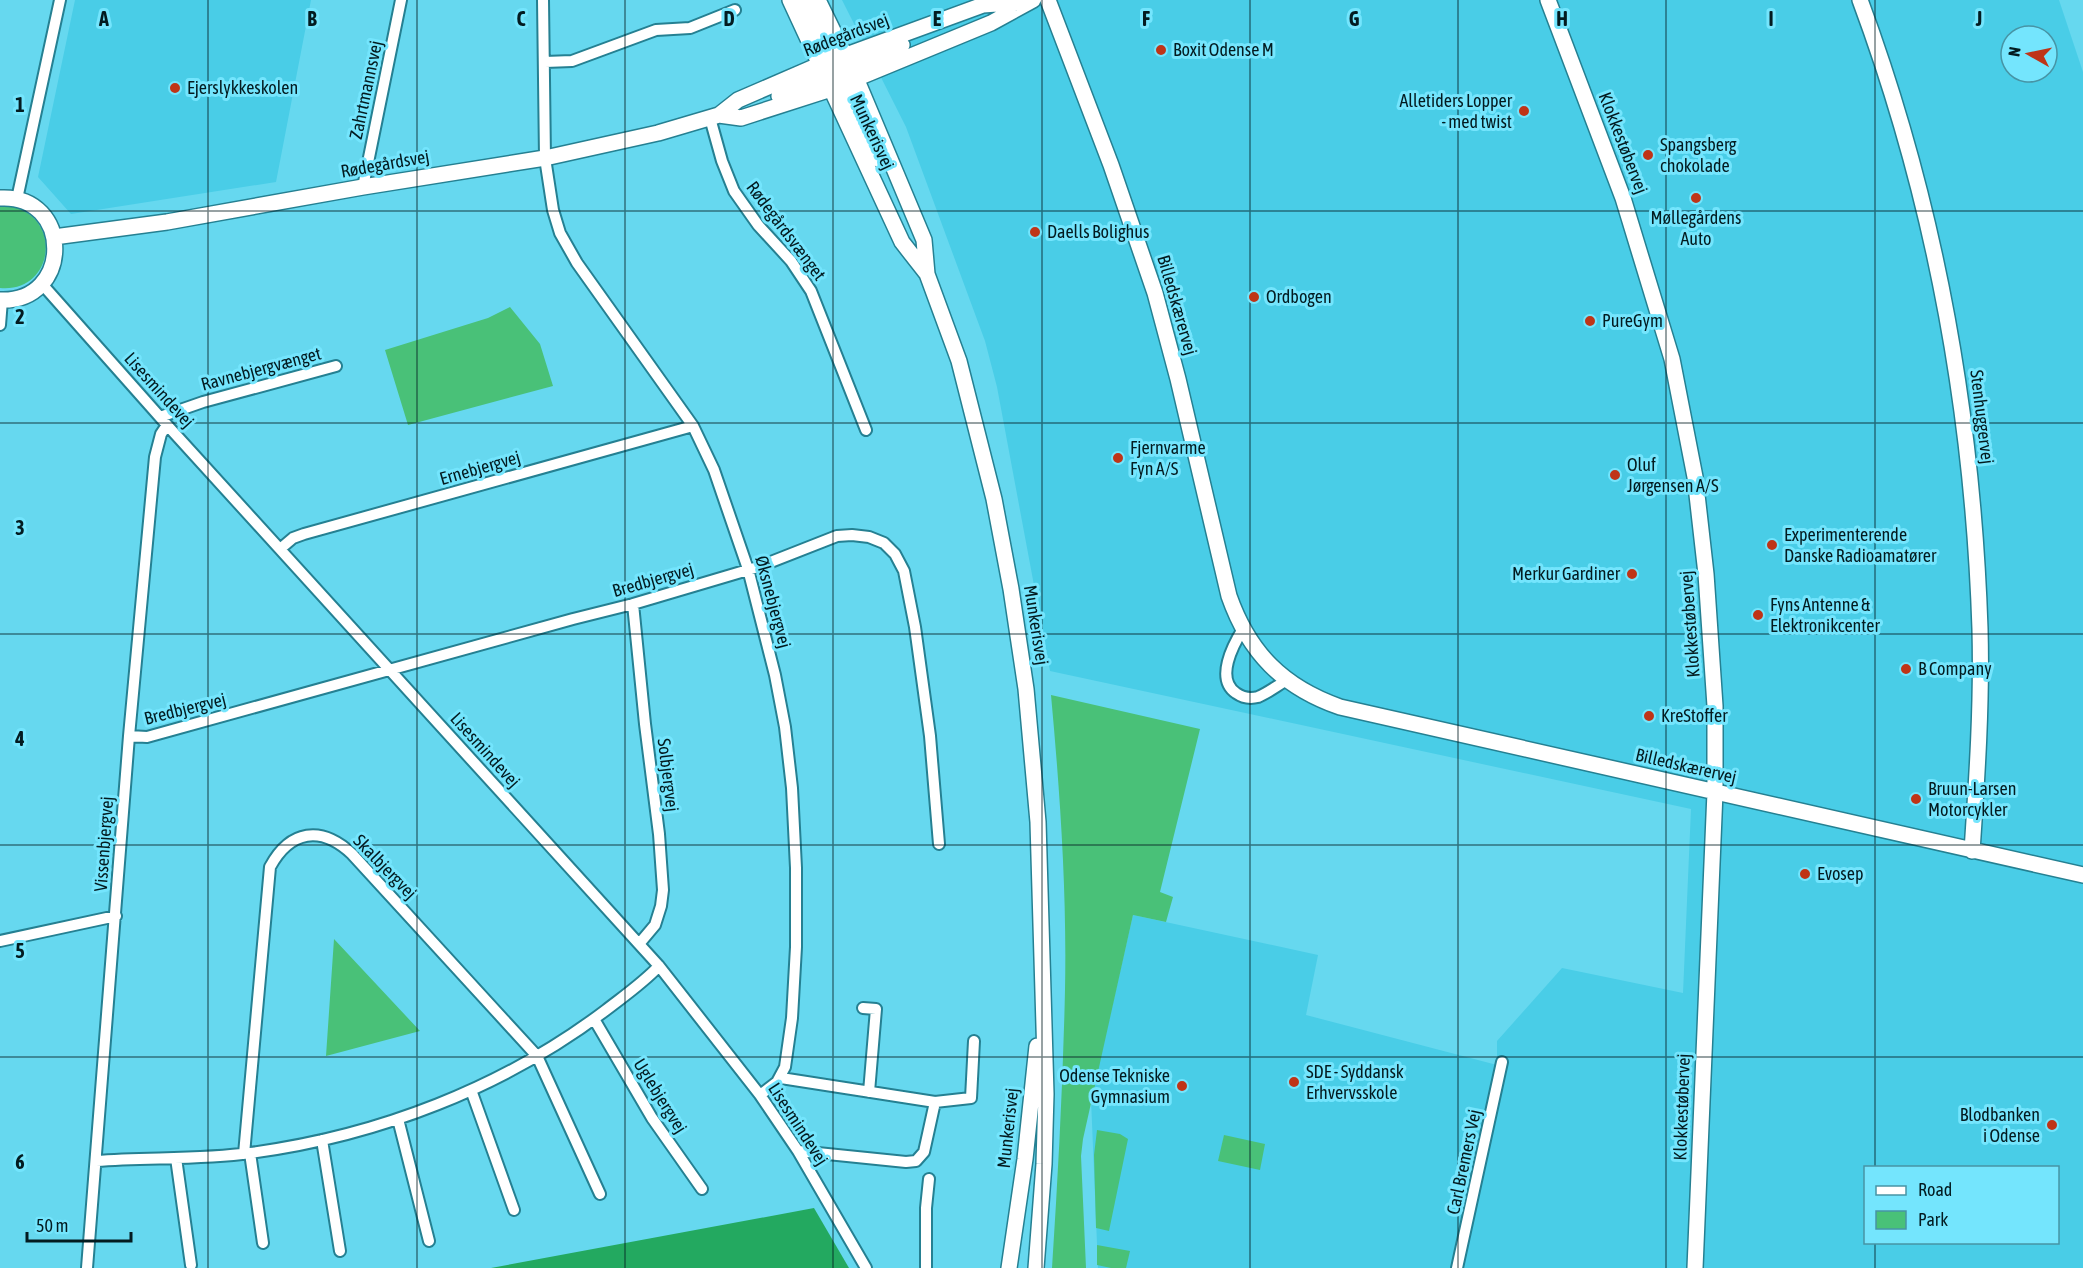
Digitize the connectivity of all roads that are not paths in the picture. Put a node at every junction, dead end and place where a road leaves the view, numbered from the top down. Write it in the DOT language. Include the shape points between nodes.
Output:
graph roads {
  1 [pos="60,0"];
  2 [pos="401,0"];
  3 [pos="543,0"];
  4 [pos="790,0"];
  5 [pos="804,0"];
  6 [pos="818,0"];
  7 [pos="1048,0"];
  8 [pos="1548,0"];
  9 [pos="1860,0"];
  10 [pos="1031,1"];
  11 [pos="735,9"];
  12 [pos="545,62"];
  13 [pos="838,72"];
  14 [pos="720,117"];
  15 [pos="545,158"];
  16 [pos="363,187"];
  17 [pos="0,198"];
  18 [pos="17,199"];
  19 [pos="54,237"];
  20 [pos="927,274"];
  21 [pos="42,284"];
  22 [pos="1,300"];
  23 [pos="0,325"];
  24 [pos="336,366"];
  25 [pos="164,421"];
  26 [pos="693,426"];
  27 [pos="866,430"];
  28 [pos="280,549"];
  29 [pos="748,569"];
  30 [pos="633,604"];
  31 [pos="1243,629"];
  32 [pos="390,670"];
  33 [pos="1287,680"];
  34 [pos="129,736"];
  35 [pos="1715,792"];
  36 [pos="939,844"];
  37 [pos="1972,851"];
  38 [pos="2083,875"];
  39 [pos="116,916"];
  40 [pos="0,941"];
  41 [pos="639,944"];
  42 [pos="659,966"];
  43 [pos="1042,992"];
  44 [pos="863,1008"];
  45 [pos="594,1018"];
  46 [pos="974,1041"];
  47 [pos="537,1056"];
  48 [pos="1502,1062"];
  49 [pos="780,1078"];
  50 [pos="471,1090"];
  51 [pos="869,1092"];
  52 [pos="760,1095"];
  53 [pos="935,1102"];
  54 [pos="398,1119"];
  55 [pos="322,1140"];
  56 [pos="798,1151"];
  57 [pos="247,1153"];
  58 [pos="176,1158"];
  59 [pos="96,1161"];
  60 [pos="929,1179"];
  61 [pos="702,1189"];
  62 [pos="600,1194"];
  63 [pos="514,1210"];
  64 [pos="429,1240"];
  65 [pos="263,1243"];
  66 [pos="340,1251"];
  67 [pos="191,1265"];
  68 [pos="87,1268"];
  69 [pos="866,1268"];
  70 [pos="926,1268"];
  71 [pos="1009,1268"];
  72 [pos="1036,1268"];
  73 [pos="1457,1268"];
  74 [pos="1695,1268"];
  1 -- 18 [label="street"];
  2 -- 16 [label="street, Zahrtmannsvej"];
  3 -- 12 [label="street, Øksnebjergvej"];
  4 -- 13 [label="street, Munkerisvej"];
  5 -- 13 [label="street"];
  6 -- 13 [label="street, Munkerisvej"];
  7 -- 31 [label="street, Billedskærervej" via="1155,293 1229,596"];
  8 -- 35 [label="street, Klokkestøbervej" via="1623,198 1673,365 1695,477 1706,574 1713,660"];
  9 -- 37 [label="street, Stenhuggervej" via="1904,130 1929,225 1964,422 1976,530 1980,631"];
  10 -- 13 [label="street, Rødegårdsvej" via="991,23"];
  10 -- 13 [label="street, Rødegårdsvej" via="984,5"];
  11 -- 12 [label="street" via="690,28 656,30 572,61"];
  12 -- 15 [label="street, Øksnebjergvej"];
  13 -- 14 [label="street, Rødegårdsvej" via="741,117"];
  13 -- 14 [label="street, Rødegårdsvej" via="738,100"];
  13 -- 20 [label="street, Munkerisvej" via="902,242"];
  13 -- 20 [label="street, Munkerisvej" via="909,205 924,240"];
  14 -- 15 [label="street, Rødegårdsvej"];
  14 -- 27 [label="street, Rødegårdsvænget" via="722,161 734,191 795,267 818,306"];
  15 -- 16 [label="street, Rødegårdsvej"];
  15 -- 26 [label="street, Øksnebjergvej" via="560,233 577,263"];
  16 -- 19 [label="street, Rødegårdsvej" via="167,222"];
  17 -- 18 [label="street"];
  18 -- 19 [label="street" via="40,213"];
  19 -- 21 [label="street" via="54,262"];
  20 -- 43 [label="street, Munkerisvej" via="959,361 994,499 1013,600 1026,688 1038,822"];
  21 -- 22 [label="street" via="24,296"];
  21 -- 25 [label="street, Lisesmindevej"];
  22 -- 23 [label="street"];
  24 -- 25 [label="street, Ravnebjergvænget" via="203,402"];
  25 -- 28 [label="street, Lisesmindevej"];
  25 -- 34 [label="street, Vissenbjergvej" via="154,457"];
  26 -- 28 [label="street, Ernebjergvej" via="304,534"];
  26 -- 29 [label="street, Øksnebjergvej" via="714,470"];
  28 -- 32 [label="street, Lisesmindevej"];
  29 -- 30 [label="street, Bredbjergvej"];
  29 -- 36 [label="street, Bredbjergvej" via="837,536 869,537 884,543 895,554 904,571 915,627"];
  29 -- 49 [label="street, Øksnebjergvej" via="785,727 795,825 795,974 788,1057"];
  30 -- 32 [label="street, Bredbjergvej"];
  30 -- 41 [label="street, Solbjergvej" via="663,891 655,925"];
  31 -- 33 [label="street, Billedskærervej" via="1260,656"];
  31 -- 33 [label="street" via="1228,660 1231,690 1250,698"];
  32 -- 34 [label="street, Bredbjergvej" via="147,737"];
  32 -- 41 [label="street, Lisesmindevej"];
  33 -- 35 [label="street, Billedskærervej" via="1340,707"];
  34 -- 39 [label="street, Vissenbjergvej"];
  35 -- 37 [label="street, Billedskærervej"];
  35 -- 74 [label="street, Klokkestøbervej"];
  37 -- 38 [label="street, Billedskærervej"];
  39 -- 40 [label="street"];
  39 -- 59 [label="street, Vissenbjergvej"];
  41 -- 42 [label="street, Lisesmindevej"];
  42 -- 45 [label="street"];
  42 -- 52 [label="street, Lisesmindevej"];
  43 -- 71 [label="street, Munkerisvej"];
  43 -- 72 [label="street, Munkerisvej" via="1046,1094"];
  44 -- 51 [label="street" via="876,1009"];
  45 -- 47 [label="street"];
  45 -- 61 [label="street, Uglebjergvej" via="652,1118"];
  46 -- 53 [label="street" via="971,1098"];
  47 -- 50 [label="street"];
  47 -- 57 [label="street, Skalbjergvej" via="340,842 307,835 278,852 270,867"];
  47 -- 62 [label="street"];
  48 -- 73 [label="street, Carl Bremers Vej"];
  49 -- 51 [label="street"];
  49 -- 52 [label="street"];
  50 -- 54 [label="street"];
  50 -- 63 [label="street"];
  51 -- 53 [label="street"];
  52 -- 56 [label="street, Lisesmindevej"];
  53 -- 56 [label="street" via="924,1152 916,1161"];
  54 -- 55 [label="street"];
  54 -- 64 [label="street"];
  55 -- 57 [label="street"];
  55 -- 66 [label="street"];
  56 -- 69 [label="street, Lisesmindevej"];
  57 -- 58 [label="street"];
  57 -- 65 [label="street"];
  58 -- 59 [label="street"];
  58 -- 67 [label="street"];
  59 -- 68 [label="street, Vissenbjergvej"];
  60 -- 70 [label="street"];
}
